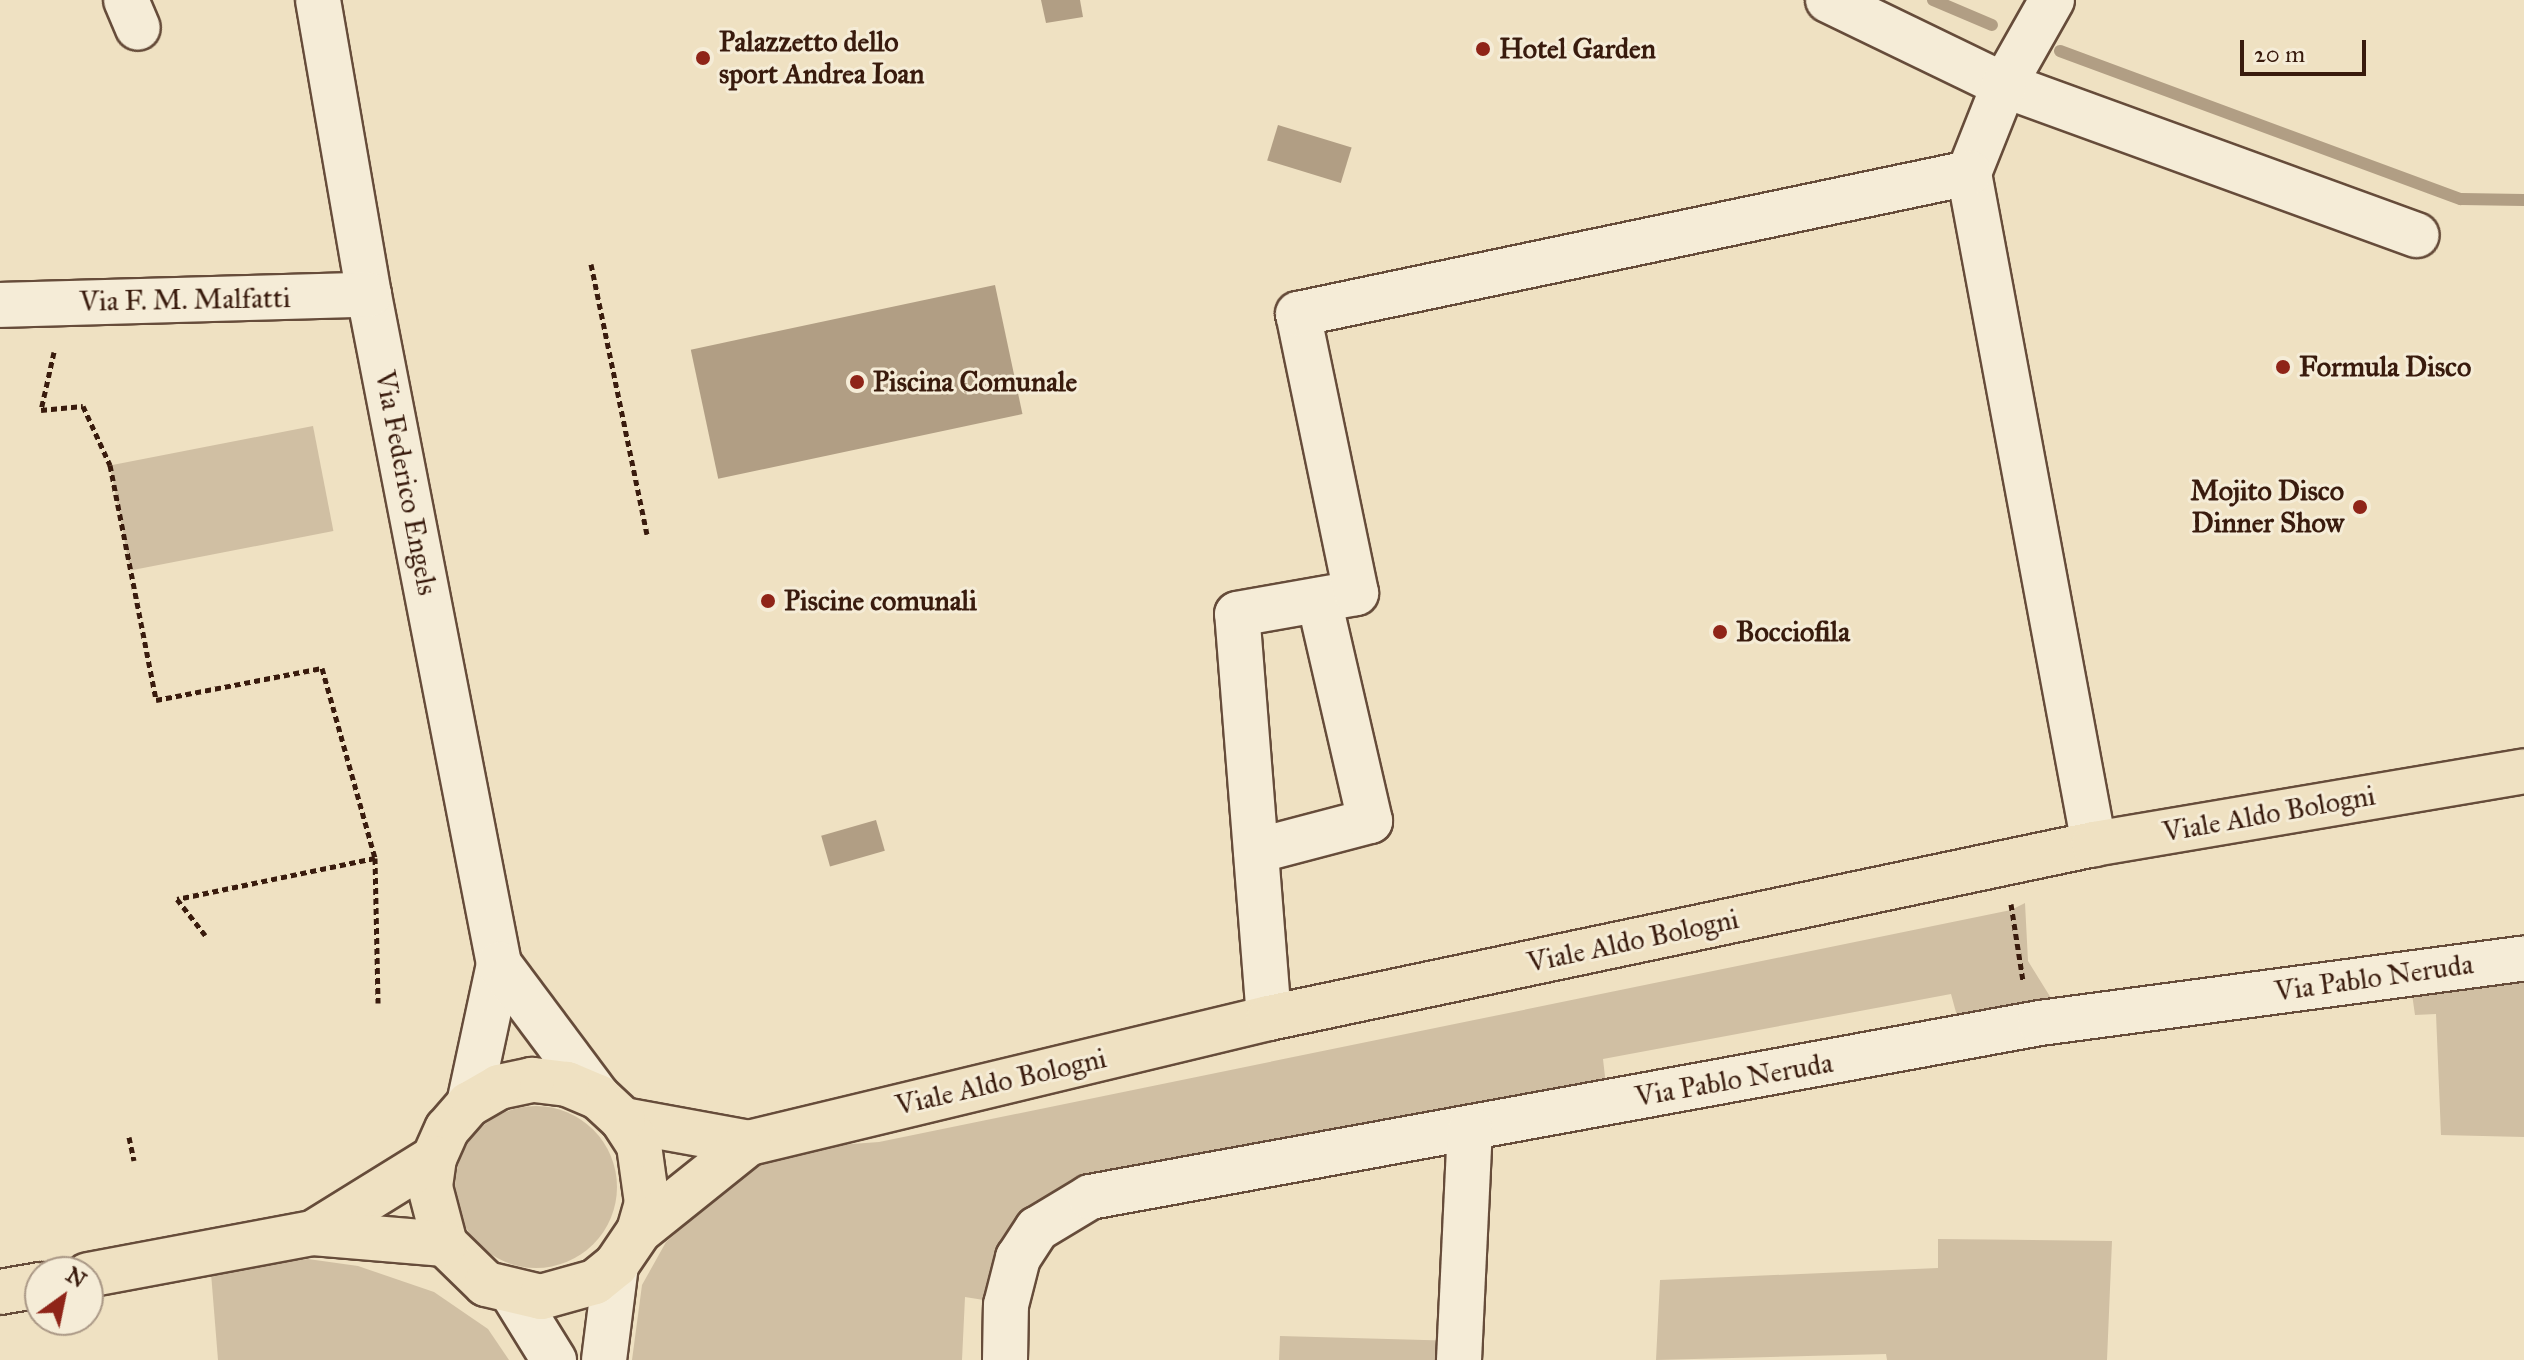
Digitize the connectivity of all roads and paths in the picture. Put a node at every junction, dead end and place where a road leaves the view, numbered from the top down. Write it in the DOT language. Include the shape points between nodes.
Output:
graph roads {
  1 [pos="318,0"];
  2 [pos="1828,0"];
  3 [pos="2052,0"];
  4 [pos="2004,85"];
  5 [pos="1969,173"];
  6 [pos="2417,235"];
  7 [pos="591,264"];
  8 [pos="369,295"];
  9 [pos="0,305"];
  10 [pos="54,352"];
  11 [pos="647,534"];
  12 [pos="1319,600"];
  13 [pos="2524,771"];
  14 [pos="2094,844"];
  15 [pos="1256,851"];
  16 [pos="375,858"];
  17 [pos="2017,860"];
  18 [pos="205,935"];
  19 [pos="2524,958"];
  20 [pos="499,964"];
  21 [pos="378,1003"];
  22 [pos="1269,1018"];
  23 [pos="2040,1023"];
  24 [pos="469,1104"];
  25 [pos="611,1109"];
  26 [pos="1470,1129"];
  27 [pos="129,1137"];
  28 [pos="749,1143"];
  29 [pos="434,1158"];
  30 [pos="134,1160"];
  31 [pos="313,1233"];
  32 [pos="445,1244"];
  33 [pos="628,1248"];
  34 [pos="104,1272"];
  35 [pos="24,1288"];
  36 [pos="0,1292"];
  37 [pos="513,1294"];
  38 [pos="554,1360"];
  39 [pos="604,1360"];
  40 [pos="1005,1360"];
  41 [pos="1459,1360"];
  1 -- 8 [label="street, Via Federico Engels"];
  2 -- 4 [label="street"];
  3 -- 4 [label="street"];
  4 -- 5 [label="street"];
  4 -- 6 [label="street"];
  5 -- 12 [label="street" via="1298,314 1356,593"];
  5 -- 14 [label="street"];
  7 -- 11 [label="path"];
  8 -- 9 [label="street, Via F. M. Malfatti"];
  8 -- 20 [label="street, Via Federico Engels"];
  10 -- 16 [label="path" via="41,410 83,406 110,465 156,700 322,668"];
  12 -- 15 [label="street" via="1237,614"];
  12 -- 15 [label="street" via="1370,821"];
  13 -- 14 [label="main road, Viale Aldo Bologni"];
  14 -- 17 [label="main road, Viale Aldo Bologni"];
  15 -- 22 [label="street"];
  16 -- 18 [label="path" via="177,899"];
  16 -- 21 [label="path"];
  17 -- 22 [label="main road, Viale Aldo Bologni"];
  17 -- 23 [label="path" via="2011,910 2023,980"];
  19 -- 23 [label="street, Via Pablo Neruda"];
  20 -- 24 [label="street, Via Federico Engels"];
  20 -- 25 [label="street, Via Federico Engels"];
  22 -- 28 [label="main road, Viale Aldo Bologni"];
  23 -- 26 [label="street, Via Pablo Neruda"];
  24 -- 25 [label="main road" via="499,1087 532,1080 567,1084"];
  24 -- 29 [label="main road" via="447,1129"];
  25 -- 28 [label="main road, Viale Aldo Bologni"];
  25 -- 33 [label="main road" via="639,1145 647,1174 647,1203"];
  26 -- 40 [label="street, Via Pablo Neruda" via="1090,1197 1037,1229 1018,1258 1006,1305"];
  26 -- 41 [label="street"];
  27 -- 30 [label="path"];
  28 -- 33 [label="main road, Viale Aldo Bologni"];
  29 -- 31 [label="main road"];
  29 -- 32 [label="main road" via="430,1187"];
  31 -- 32 [label="main road"];
  31 -- 34 [label="main road"];
  32 -- 37 [label="main road" via="463,1267"];
  33 -- 37 [label="main road" via="568,1293"];
  33 -- 39 [label="street"];
  35 -- 36 [label="main road"];
  37 -- 38 [label="street"];
}
